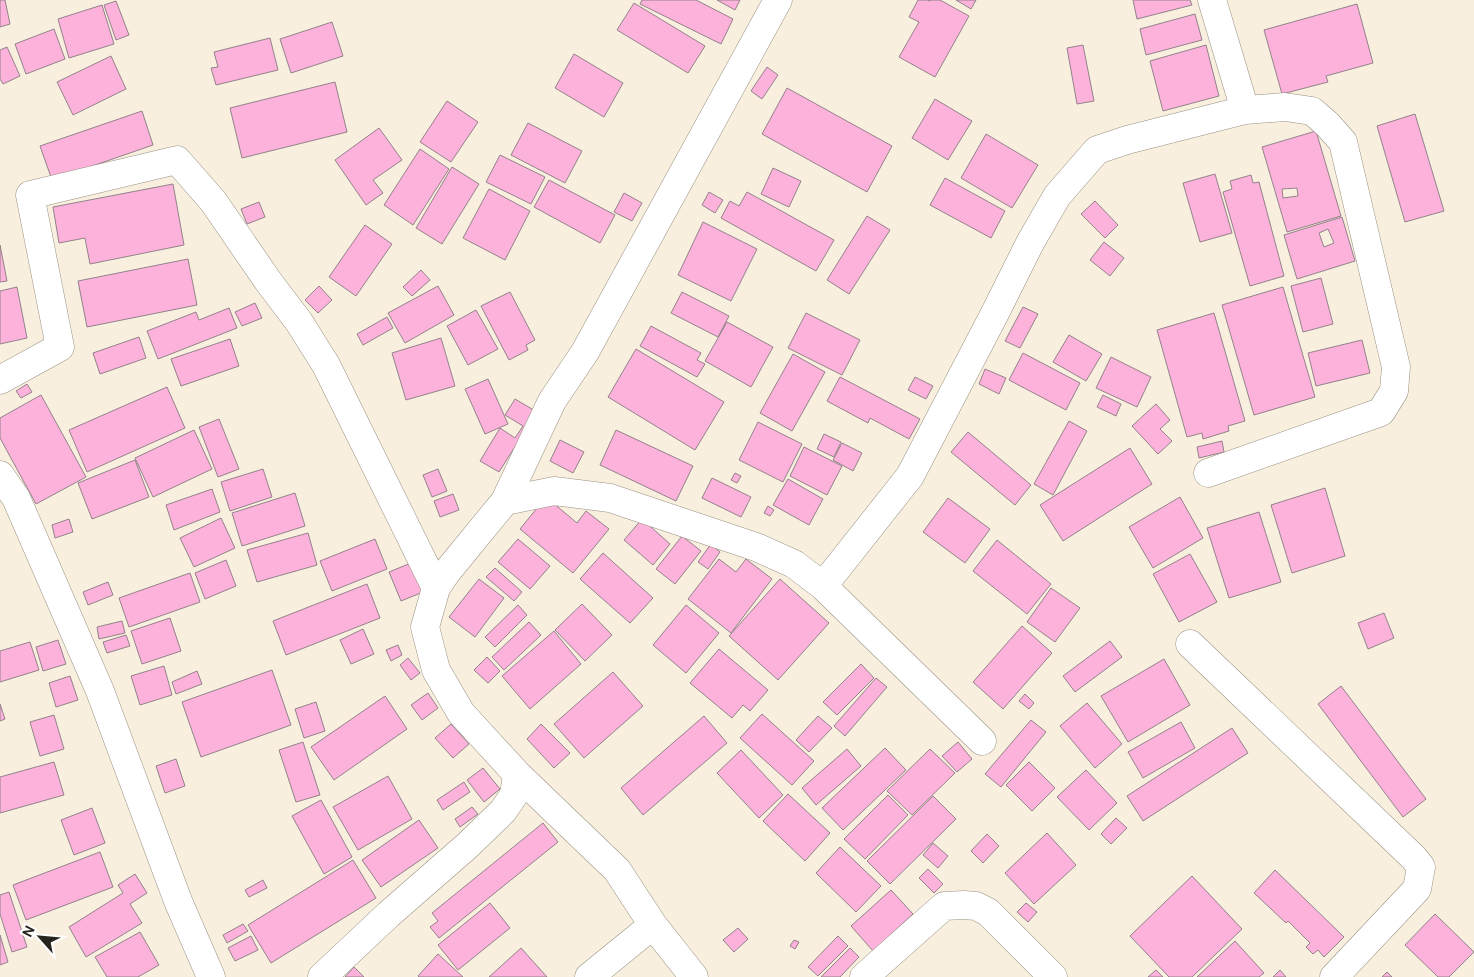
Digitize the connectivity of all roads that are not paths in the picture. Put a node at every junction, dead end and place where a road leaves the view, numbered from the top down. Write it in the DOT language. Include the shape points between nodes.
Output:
graph roads {
  1 [pos="778,0"];
  2 [pos="1212,0"];
  3 [pos="1245,110"];
  4 [pos="0,380"];
  5 [pos="1208,473"];
  6 [pos="0,476"];
  7 [pos="505,501"];
  8 [pos="823,586"];
  9 [pos="436,588"];
  10 [pos="1190,644"];
  11 [pos="982,740"];
  12 [pos="517,774"];
  13 [pos="653,925"];
  14 [pos="211,977"];
  15 [pos="322,977"];
  16 [pos="589,977"];
  17 [pos="694,977"];
  18 [pos="864,977"];
  19 [pos="1054,977"];
  20 [pos="1334,977"];
  1 -- 7 [label="street" via="585,352 552,401"];
  2 -- 3 [label="street"];
  3 -- 5 [label="street" via="1285,107 1312,111 1343,142 1396,367 1394,391 1382,412"];
  3 -- 8 [label="street" via="1097,150 1057,196 1030,243 910,476"];
  4 -- 9 [label="street" via="60,347 30,196 177,160 213,201 326,365"];
  6 -- 14 [label="street" via="16,498 100,691 178,901"];
  7 -- 8 [label="street" via="554,492 610,498 756,546 794,564"];
  7 -- 9 [label="street"];
  8 -- 11 [label="street"];
  9 -- 12 [label="street" via="425,627 436,670 461,713"];
  10 -- 20 [label="street" via="1421,867 1417,889"];
  12 -- 13 [label="street" via="617,870"];
  12 -- 15 [label="street" via="514,795 504,812"];
  13 -- 16 [label="street"];
  13 -- 17 [label="street"];
  18 -- 19 [label="street" via="944,906 964,905 988,912"];
}
